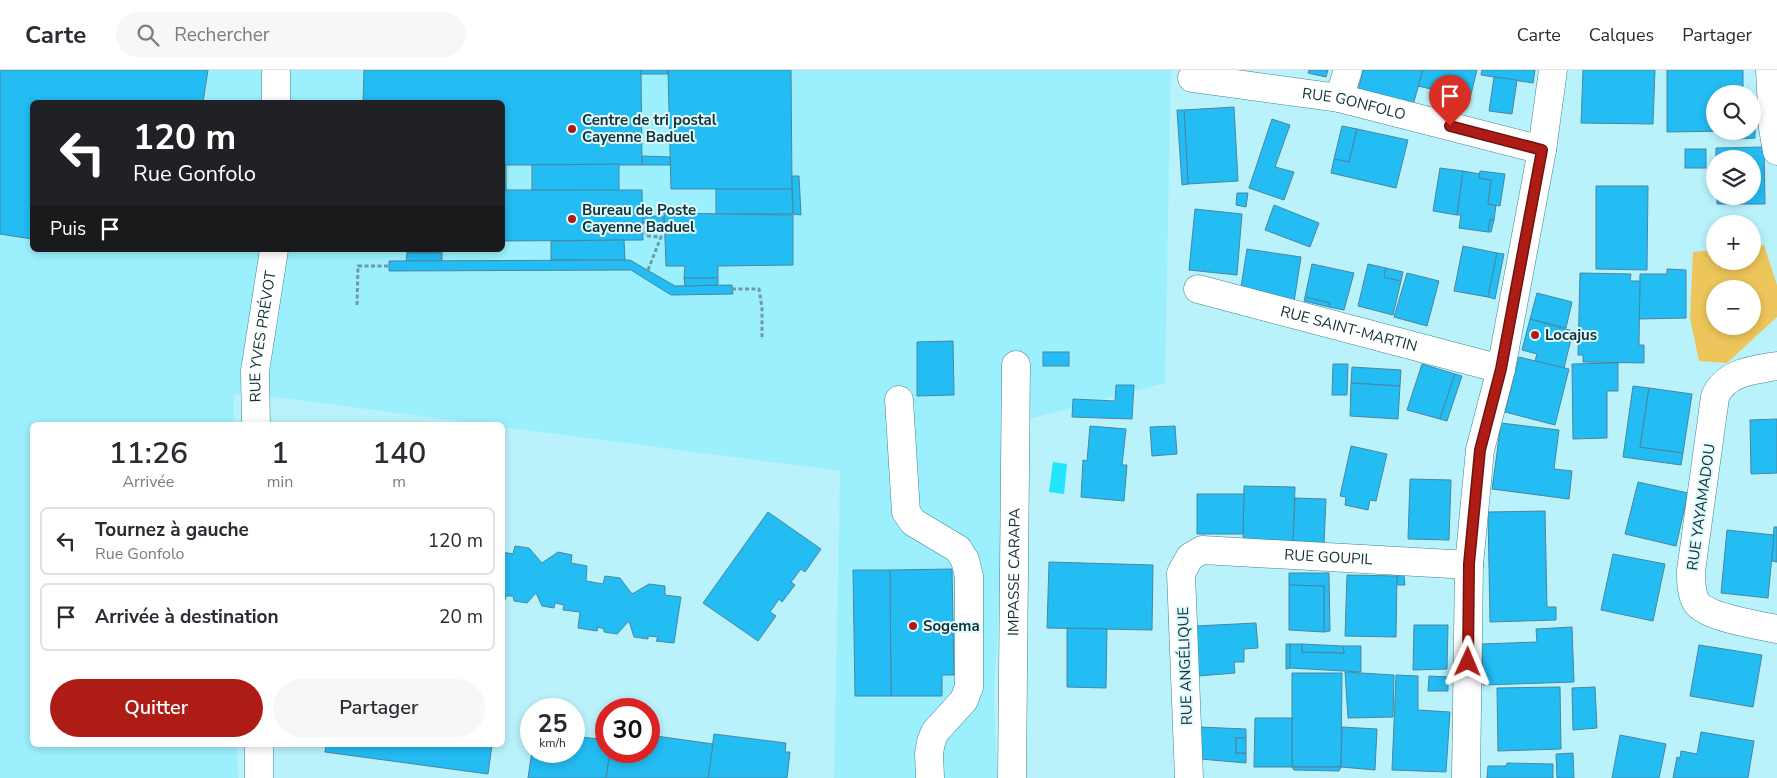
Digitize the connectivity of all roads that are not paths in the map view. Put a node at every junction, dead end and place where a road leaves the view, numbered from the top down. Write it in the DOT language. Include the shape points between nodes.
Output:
graph roads {
  1 [pos="276,70"];
  2 [pos="1348,70"];
  3 [pos="1552,70"];
  4 [pos="1770,70"];
  5 [pos="1192,78"];
  6 [pos="1339,98"];
  7 [pos="276,100"];
  8 [pos="1542,150"];
  9 [pos="1777,151"];
  10 [pos="274,252"];
  11 [pos="1198,289"];
  12 [pos="1016,364"];
  13 [pos="1777,366"];
  14 [pos="1501,369"];
  15 [pos="899,400"];
  16 [pos="256,422"];
  17 [pos="1190,557"];
  18 [pos="1469,564"];
  19 [pos="1777,629"];
  20 [pos="259,747"];
  21 [pos="259,778"];
  22 [pos="930,778"];
  23 [pos="1012,778"];
  24 [pos="1196,778"];
  25 [pos="1466,778"];
  1 -- 7 [label="street"];
  2 -- 6 [label="street"];
  3 -- 8 [label="street"];
  4 -- 9 [label="street"];
  5 -- 6 [label="street, RUE GONFOLO"];
  6 -- 8 [label="street, RUE GONFOLO"];
  8 -- 14 [label="street"];
  10 -- 16 [label="street, RUE YVES PRÉVOT" via="255,371"];
  11 -- 14 [label="street, RUE SAINT-MARTIN"];
  12 -- 23 [label="street, IMPASSE CARAPA"];
  13 -- 19 [label="street, RUE YAYAMADOU" via="1735,376 1718,389 1691,584 1702,609 1714,615"];
  14 -- 18 [label="street" via="1480,450"];
  15 -- 22 [label="street" via="906,512 913,522 958,549 969,576 970,687 964,700 931,742"];
  17 -- 18 [label="street, RUE GOUPIL" via="1202,550"];
  17 -- 24 [label="street, RUE ANGÉLIQUE" via="1181,573"];
  18 -- 25 [label="street"];
  20 -- 21 [label="street"];
}
